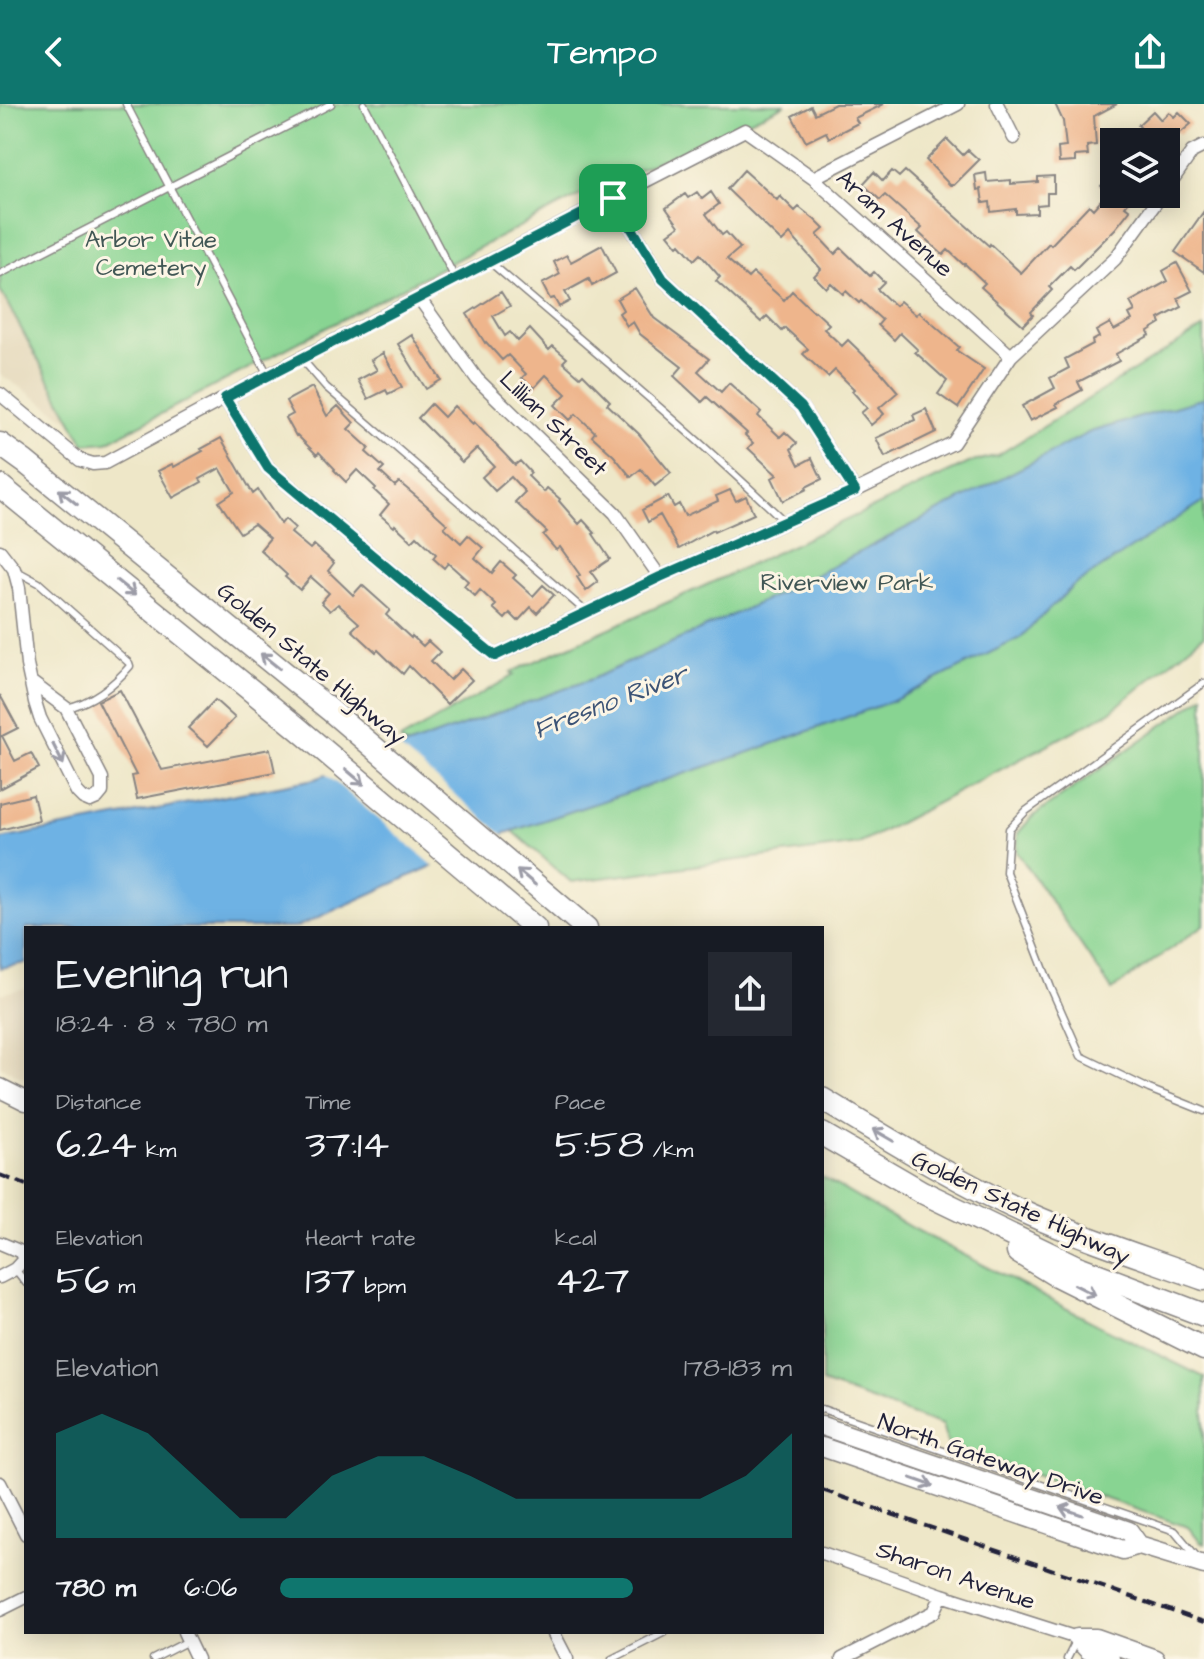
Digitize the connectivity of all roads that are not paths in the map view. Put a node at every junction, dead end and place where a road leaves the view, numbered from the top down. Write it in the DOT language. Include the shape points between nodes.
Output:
graph roads {
  1 [pos="126,104"];
  2 [pos="331,104"];
  3 [pos="364,104"];
  4 [pos="958,104"];
  5 [pos="997,104"];
  6 [pos="1014,138"];
  7 [pos="1204,146"];
  8 [pos="1180,169"];
  9 [pos="813,178"];
  10 [pos="169,187"];
  11 [pos="613,198"];
  12 [pos="1152,208"];
  13 [pos="490,261"];
  14 [pos="0,274"];
  15 [pos="455,279"];
  16 [pos="419,298"];
  17 [pos="1011,356"];
  18 [pos="301,358"];
  19 [pos="268,375"];
  20 [pos="0,394"];
  21 [pos="225,398"];
  22 [pos="0,444"];
  23 [pos="0,486"];
  24 [pos="855,491"];
  25 [pos="785,522"];
  26 [pos="0,551"];
  27 [pos="14,569"];
  28 [pos="660,577"];
  29 [pos="585,612"];
  30 [pos="31,682"];
  31 [pos="1204,683"];
  32 [pos="66,708"];
  33 [pos="533,926"];
  34 [pos="584,926"];
  35 [pos="0,1088"];
  36 [pos="24,1100"];
  37 [pos="824,1100"];
  38 [pos="1204,1111"];
  39 [pos="824,1135"];
  40 [pos="922,1192"];
  41 [pos="0,1243"];
  42 [pos="1103,1245"];
  43 [pos="24,1255"];
  44 [pos="24,1258"];
  45 [pos="1204,1266"];
  46 [pos="15,1269"];
  47 [pos="0,1277"];
  48 [pos="1204,1279"];
  49 [pos="24,1280"];
  50 [pos="1204,1315"];
  51 [pos="1204,1349"];
  52 [pos="824,1410"];
  53 [pos="824,1426"];
  54 [pos="888,1440"];
  55 [pos="824,1448"];
  56 [pos="879,1467"];
  57 [pos="0,1483"];
  58 [pos="24,1530"];
  59 [pos="1139,1545"];
  60 [pos="824,1554"];
  61 [pos="1204,1565"];
  62 [pos="942,1595"];
  63 [pos="24,1598"];
  64 [pos="0,1610"];
  65 [pos="554,1634"];
  66 [pos="661,1634"];
  67 [pos="186,1636"];
  68 [pos="1077,1638"];
  69 [pos="153,1659"];
  70 [pos="197,1659"];
  71 [pos="567,1659"];
  72 [pos="612,1659"];
  73 [pos="842,1659"];
  74 [pos="1067,1659"];
  75 [pos="1110,1659"];
  76 [pos="1155,1659"];
  1 -- 10 [label="lane"];
  2 -- 10 [label="lane"];
  3 -- 15 [label="lane"];
  4 -- 9 [label="street"];
  5 -- 6 [label="street"];
  7 -- 8 [label="street"];
  9 -- 11 [label="street, Aram Avenue" via="745,130"];
  9 -- 17 [label="street, Aram Avenue"];
  10 -- 14 [label="lane"];
  10 -- 19 [label="lane"];
  11 -- 13 [label="street"];
  11 -- 24 [label="street" via="663,279 801,407"];
  12 -- 17 [label="street" via="1115,259"];
  13 -- 15 [label="street"];
  13 -- 25 [label="lane"];
  15 -- 16 [label="street"];
  16 -- 18 [label="street"];
  16 -- 28 [label="street, Lillian Street" via="477,379 615,513"];
  17 -- 24 [label="street" via="953,443"];
  18 -- 19 [label="street"];
  18 -- 29 [label="lane" via="326,387"];
  19 -- 21 [label="street"];
  20 -- 21 [label="street" via="80,460 93,464 115,459"];
  21 -- 29 [label="street" via="268,468 495,656"];
  34 -- 22 [label="highway, Golden State Highway, one-way" via="330,710"];
  23 -- 33 [label="highway, one-way"];
  24 -- 25 [label="street"];
  25 -- 28 [label="street"];
  26 -- 27 [label="street"];
  27 -- 30 [label="street"];
  27 -- 32 [label="lane" via="39,583 129,663 109,687"];
  28 -- 29 [label="street"];
  30 -- 32 [label="street"];
  30 -- 32 [label="street, one-way" via="40,718 77,792 90,801 102,792 102,778"];
  31 -- 38 [label="lane" via="1026,811 1009,829 1006,872 1081,1056"];
  35 -- 36 [label="main road"];
  42 -- 37 [label="highway, Golden State Highway, one-way" via="986,1192"];
  39 -- 40 [label="highway, Golden State Highway"];
  40 -- 50 [label="highway, Golden State Highway" via="1075,1266"];
  40 -- 51 [label="highway, one-way" via="1054,1274"];
  41 -- 43 [label="street"];
  42 -- 45 [label="highway"];
  42 -- 48 [label="highway, Golden State Highway"];
  44 -- 46 [label="street"];
  46 -- 47 [label="street"];
  46 -- 49 [label="lane"];
  52 -- 54 [label="lane"];
  53 -- 54 [label="main road, North Gateway Drive"];
  54 -- 56 [label="lane"];
  59 -- 54 [label="main road, North Gateway Drive, one-way" via="1129,1531"];
  54 -- 61 [label="lane" via="1175,1531"];
  55 -- 56 [label="main road, North Gateway Drive"];
  56 -- 59 [label="main road, North Gateway Drive, one-way" via="1123,1550"];
  57 -- 58 [label="street"];
  59 -- 61 [label="main road, North Gateway Drive"];
  60 -- 62 [label="street, Sharon Avenue"];
  62 -- 68 [label="street, Sharon Avenue"];
  62 -- 73 [label="street" via="934,1612"];
  63 -- 64 [label="street"];
  65 -- 71 [label="street"];
  66 -- 72 [label="lane"];
  67 -- 69 [label="lane"];
  67 -- 70 [label="street"];
  68 -- 74 [label="lane"];
  68 -- 75 [label="main road" via="1088,1650"];
  68 -- 76 [label="main road" via="1096,1638"];
}
